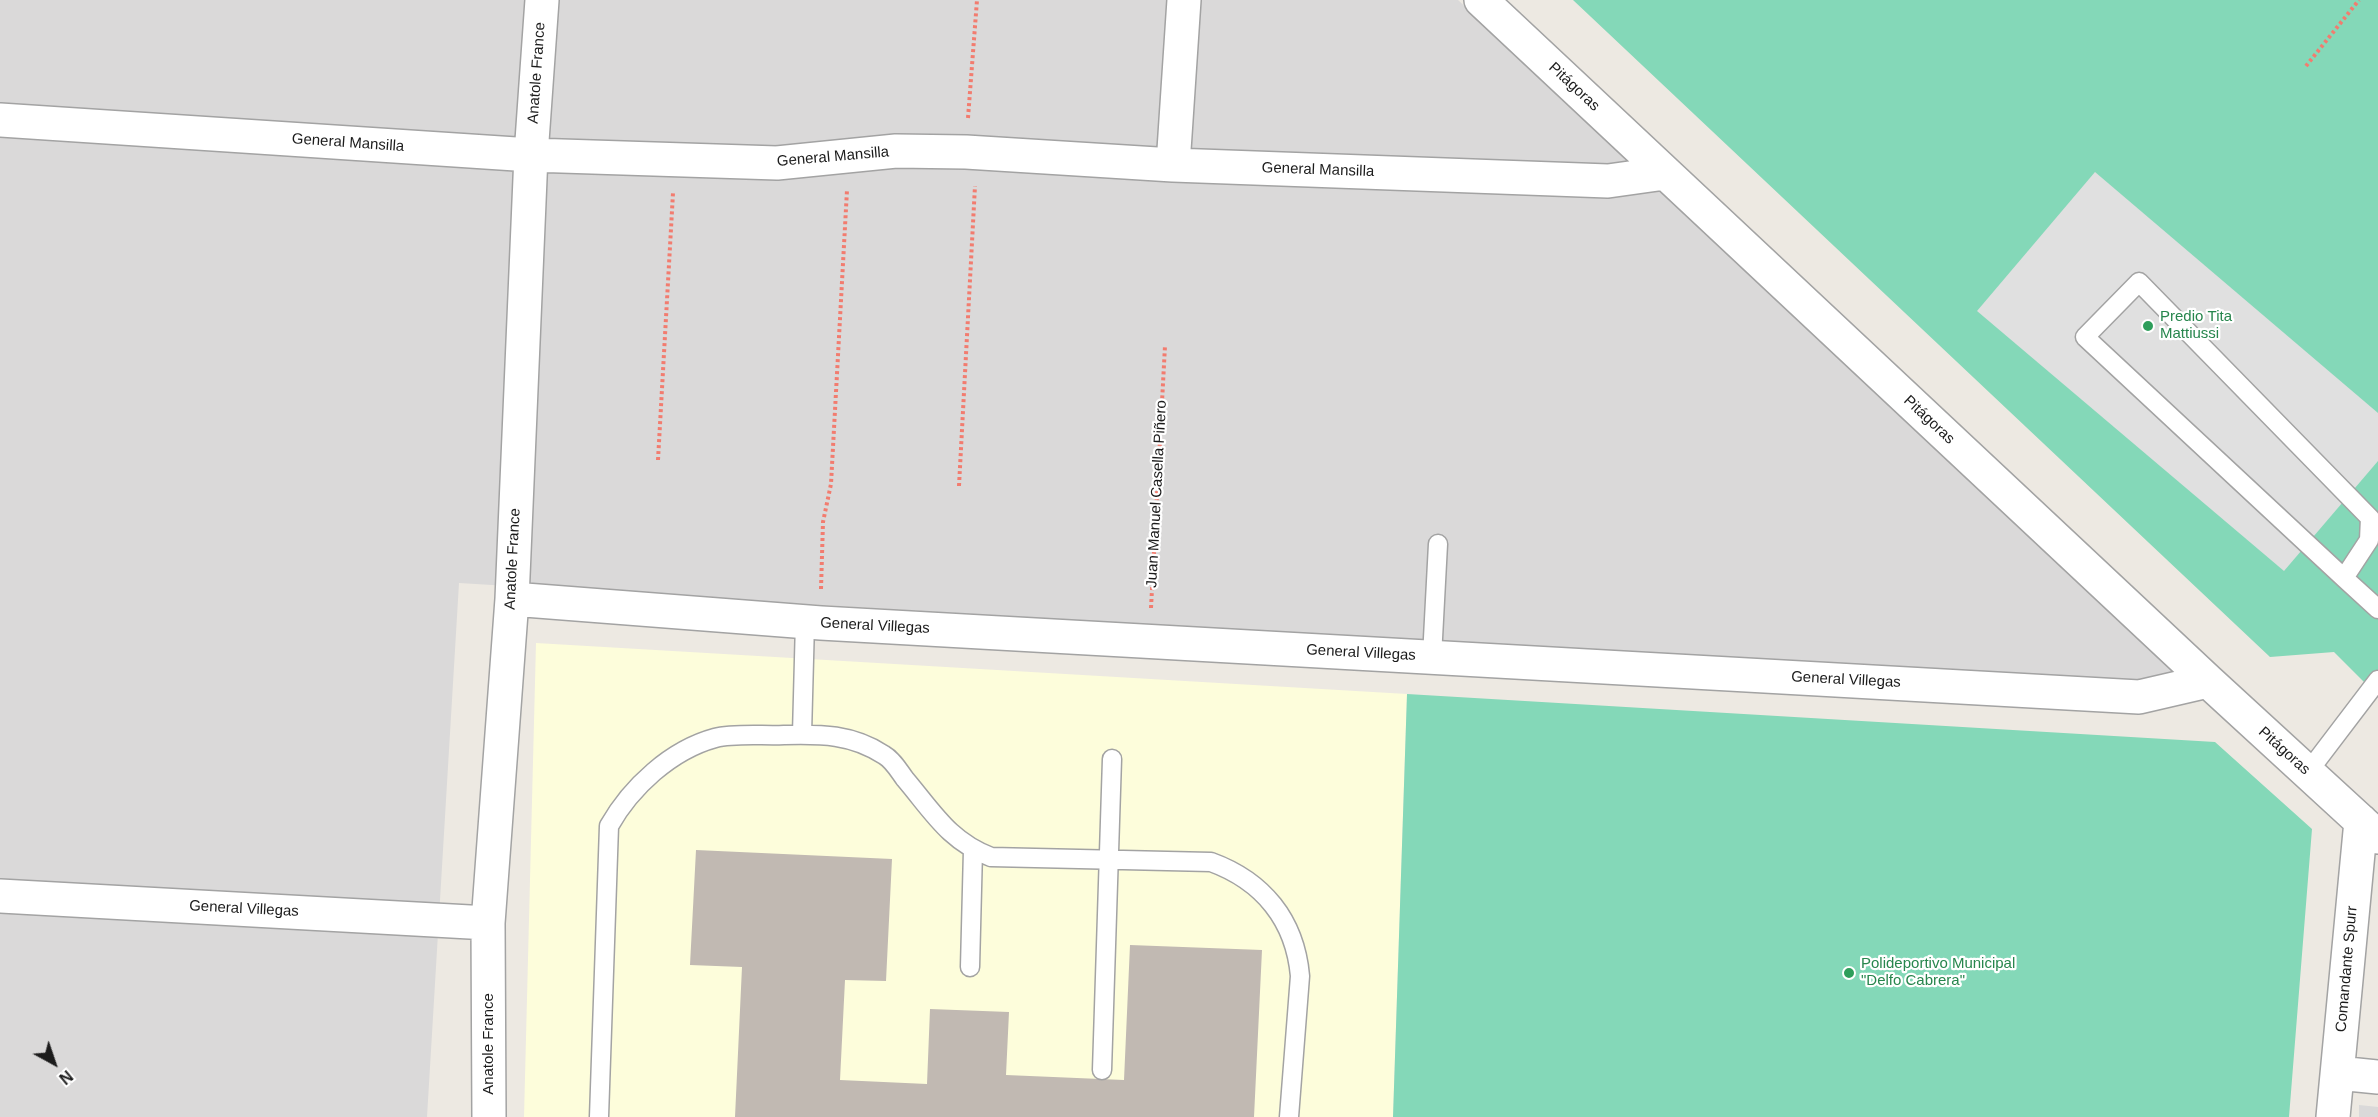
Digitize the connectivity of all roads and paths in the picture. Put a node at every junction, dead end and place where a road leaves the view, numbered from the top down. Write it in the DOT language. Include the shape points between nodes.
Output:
graph roads {
  1 [pos="542,0"];
  2 [pos="977,0"];
  3 [pos="1184,0"];
  4 [pos="1481,0"];
  5 [pos="2359,0"];
  6 [pos="2306,66"];
  7 [pos="0,120"];
  8 [pos="971,152"];
  9 [pos="531,155"];
  10 [pos="849,156"];
  11 [pos="675,159"];
  12 [pos="1173,165"];
  13 [pos="1665,173"];
  14 [pos="1165,346"];
  15 [pos="658,460"];
  16 [pos="959,486"];
  17 [pos="1438,544"];
  18 [pos="2344,578"];
  19 [pos="512,599"];
  20 [pos="2378,609"];
  21 [pos="813,622"];
  22 [pos="1149,641"];
  23 [pos="1432,657"];
  24 [pos="2378,680"];
  25 [pos="2208,681"];
  26 [pos="802,734"];
  27 [pos="1112,759"];
  28 [pos="2308,772"];
  29 [pos="2370,829"];
  30 [pos="973,850"];
  31 [pos="1109,860"];
  32 [pos="0,896"];
  33 [pos="488,923"];
  34 [pos="970,967"];
  35 [pos="1102,1070"];
  36 [pos="2338,1072"];
  37 [pos="2378,1077"];
  38 [pos="489,1117"];
  39 [pos="599,1117"];
  40 [pos="1289,1117"];
  41 [pos="2333,1117"];
  1 -- 9 [label="street, Anatole France"];
  2 -- 8 [label="path"];
  3 -- 12 [label="street"];
  4 -- 13 [label="street, Pitágoras"];
  5 -- 6 [label="path"];
  7 -- 9 [label="street, General Mansilla"];
  8 -- 10 [label="street, General Mansilla" via="896,151"];
  8 -- 12 [label="street, General Mansilla"];
  8 -- 16 [label="path"];
  9 -- 11 [label="street, General Mansilla"];
  9 -- 19 [label="street, Anatole France"];
  10 -- 11 [label="street, General Mansilla" via="777,163"];
  10 -- 21 [label="path" via="831,484 823,522"];
  11 -- 15 [label="path"];
  12 -- 13 [label="street, General Mansilla" via="1608,181"];
  13 -- 25 [label="street, Pitágoras"];
  14 -- 22 [label="path, Juan Manuel Casella Piñero"];
  17 -- 23 [label="lane"];
  18 -- 18 [label="lane" via="2085,337 2139,282 2370,518 2369,540"];
  18 -- 20 [label="lane"];
  19 -- 21 [label="street, General Villegas"];
  19 -- 33 [label="street, Anatole France"];
  21 -- 22 [label="street, General Villegas"];
  21 -- 26 [label="lane"];
  22 -- 23 [label="street, General Villegas"];
  23 -- 25 [label="street, General Villegas" via="2139,697"];
  24 -- 28 [label="lane"];
  25 -- 28 [label="street, Pitágoras"];
  26 -- 30 [label="lane" via="841,736 866,744 887,757 953,837"];
  26 -- 39 [label="lane" via="717,737 696,745 666,762 621,805 609,826"];
  27 -- 31 [label="lane"];
  28 -- 29 [label="street, Pitágoras"];
  29 -- 36 [label="street, Comandante Spurr"];
  30 -- 31 [label="lane" via="991,857"];
  30 -- 34 [label="lane"];
  31 -- 35 [label="lane"];
  31 -- 40 [label="lane" via="1211,862 1235,871 1278,912 1291,934 1300,976"];
  32 -- 33 [label="street, General Villegas"];
  33 -- 38 [label="street, Anatole France"];
  36 -- 37 [label="street"];
  36 -- 41 [label="street, Comandante Spurr"];
}
